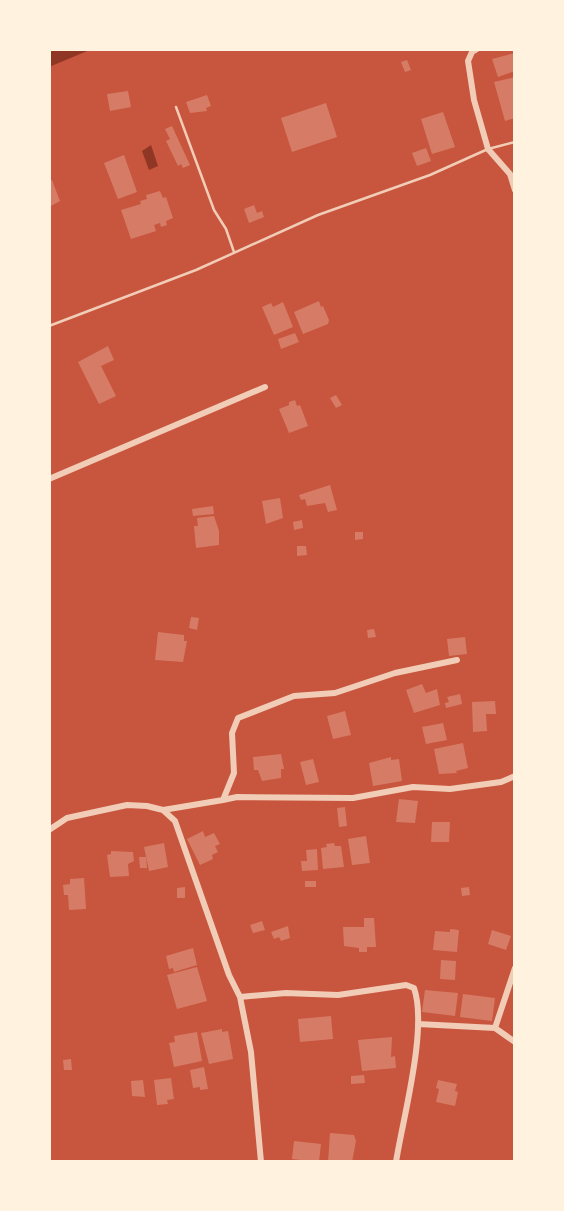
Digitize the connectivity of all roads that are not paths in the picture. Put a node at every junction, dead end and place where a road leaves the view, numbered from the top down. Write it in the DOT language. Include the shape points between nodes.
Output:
graph roads {
  1 [pos="477,49"];
  2 [pos="176,107"];
  3 [pos="515,142"];
  4 [pos="488,149"];
  5 [pos="515,190"];
  6 [pos="234,252"];
  7 [pos="49,326"];
  8 [pos="265,387"];
  9 [pos="49,479"];
  10 [pos="457,660"];
  11 [pos="515,776"];
  12 [pos="223,800"];
  13 [pos="163,810"];
  14 [pos="49,830"];
  15 [pos="515,968"];
  16 [pos="240,997"];
  17 [pos="418,1024"];
  18 [pos="495,1028"];
  19 [pos="515,1042"];
  20 [pos="261,1162"];
  21 [pos="396,1162"];
  1 -- 4 [label="street" via="468,61 469,79"];
  2 -- 6 [label="lane"];
  3 -- 4 [label="lane"];
  4 -- 5 [label="street" via="510,174"];
  4 -- 6 [label="lane"];
  6 -- 7 [label="lane"];
  8 -- 9 [label="street"];
  10 -- 12 [label="street" via="395,673 335,694 293,696 238,718 232,733 234,773"];
  11 -- 12 [label="street" via="450,789 413,788 353,798"];
  12 -- 13 [label="street"];
  13 -- 14 [label="street" via="117,807 67,818"];
  13 -- 16 [label="street" via="175,821"];
  15 -- 18 [label="street"];
  16 -- 17 [label="street" via="338,995 406,985 414,988 418,1000"];
  16 -- 20 [label="street" via="251,1052"];
  17 -- 18 [label="street"];
  17 -- 21 [label="street"];
  18 -- 19 [label="street"];
}
